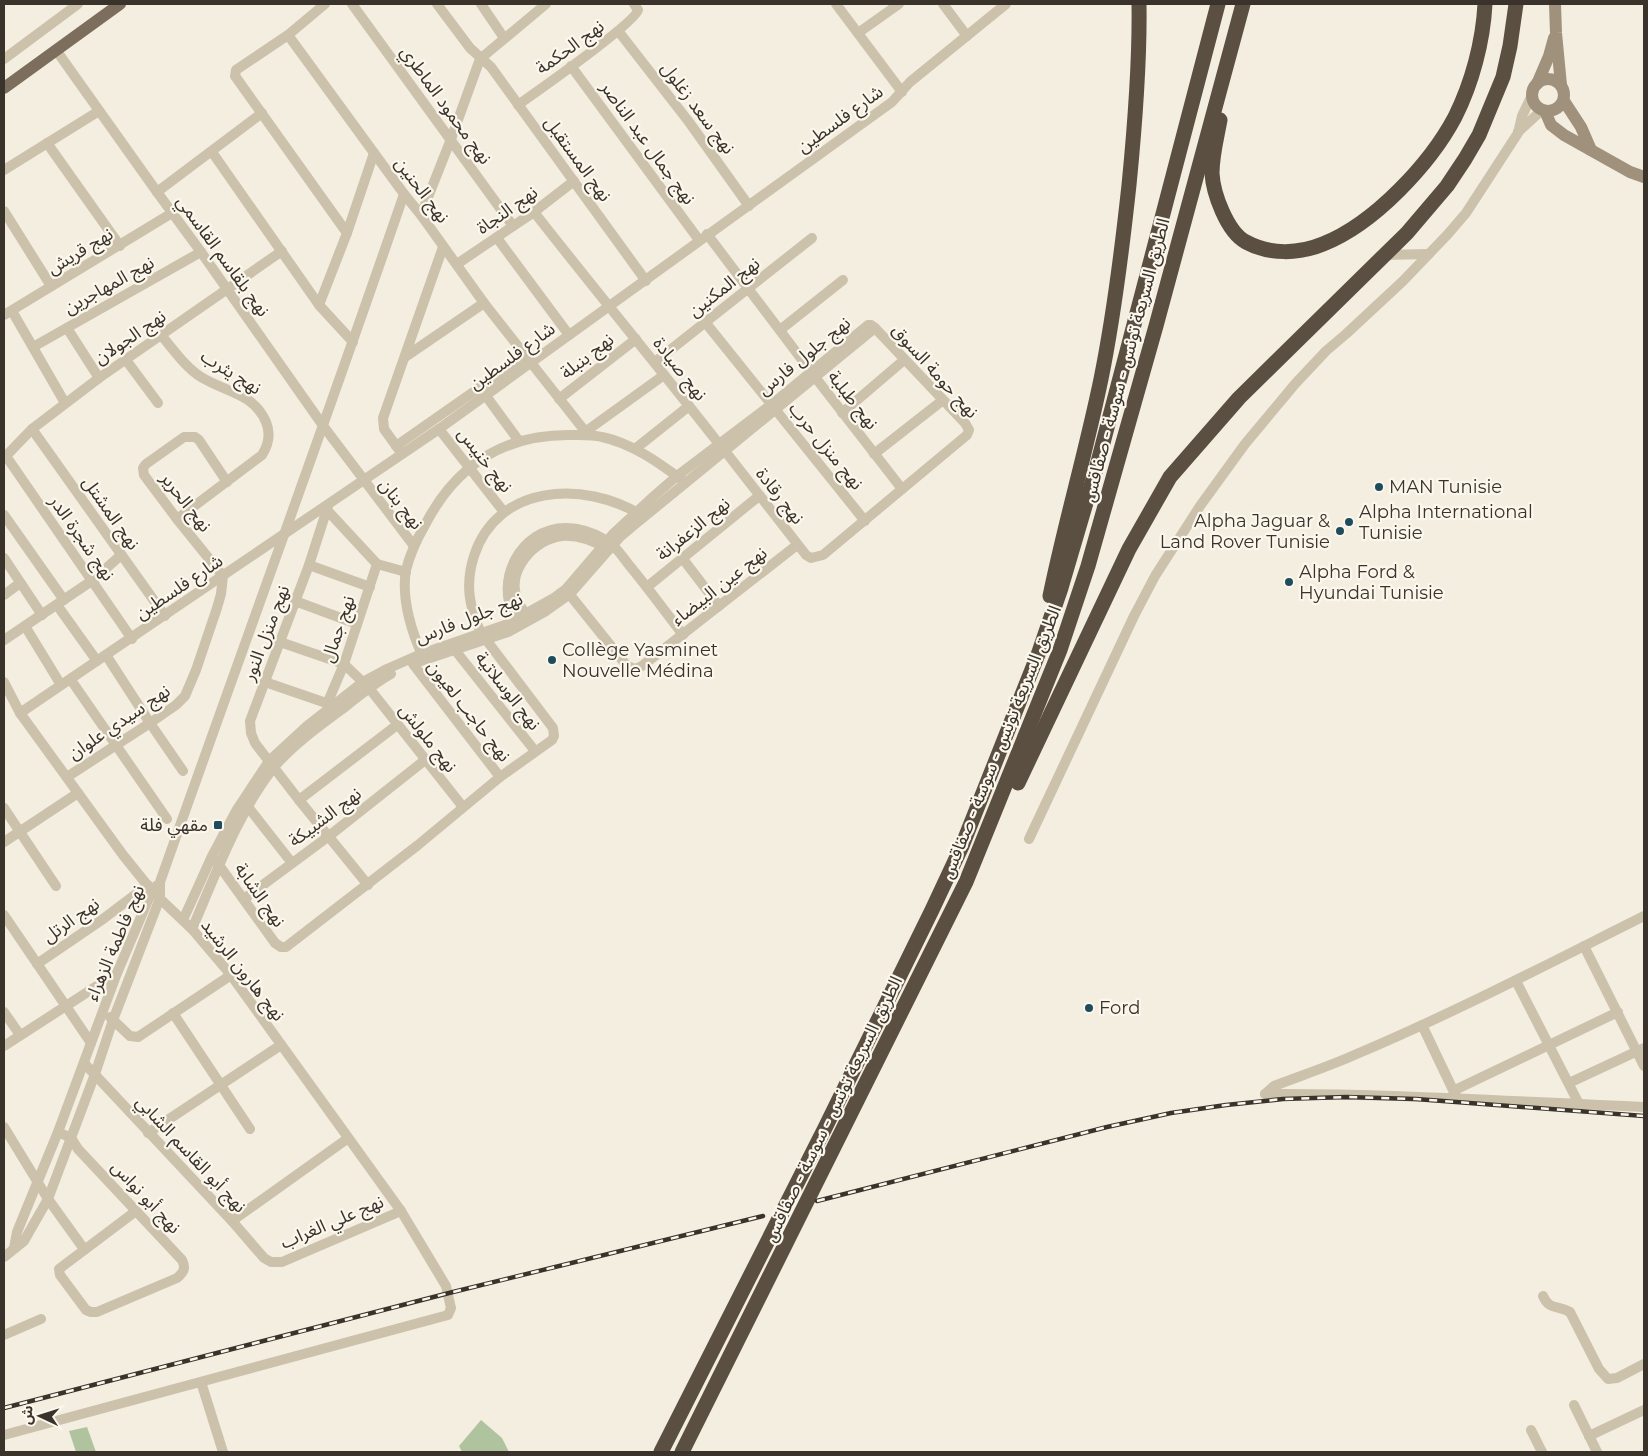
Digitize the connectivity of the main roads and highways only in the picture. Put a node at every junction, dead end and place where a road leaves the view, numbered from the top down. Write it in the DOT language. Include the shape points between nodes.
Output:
graph roads {
  1 [pos="120,4"];
  2 [pos="1139,4"];
  3 [pos="1218,4"];
  4 [pos="1243,4"];
  5 [pos="1485,4"];
  6 [pos="1516,4"];
  7 [pos="1230,48"];
  8 [pos="4,88"];
  9 [pos="1039,652"];
  10 [pos="755,1307"];
  11 [pos="661,1452"];
  12 [pos="682,1452"];
  1 -- 8 [label="main road"];
  2 -- 9 [label="highway" via="1136,112 1115,304 1101,380 1054,574"];
  3 -- 9 [label="highway, الطريق السريعة تونس - سوسة - صفاقس" via="1093,480"];
  4 -- 7 [label="highway, الطريق السريعة تونس - سوسة - صفاقس"];
  5 -- 7 [label="highway" via="1483,29 1464,96 1426,160 1384,204 1359,224 1324,244 1299,251 1274,251 1245,242 1223,213 1216,194 1213,161"];
  6 -- 10 [label="highway" via="1502,78 1479,135 1447,186 1408,233 1211,429 1166,485 1129,548 974,877"];
  7 -- 10 [label="highway, الطريق السريعة تونس - سوسة - صفاقس" via="1156,326 1088,566 1060,650 966,882"];
  9 -- 11 [label="highway, الطريق السريعة تونس - سوسة - صفاقس" via="962,846 932,910"];
  10 -- 12 [label="highway, الطريق السريعة تونس - سوسة - صفاقس"];
}
